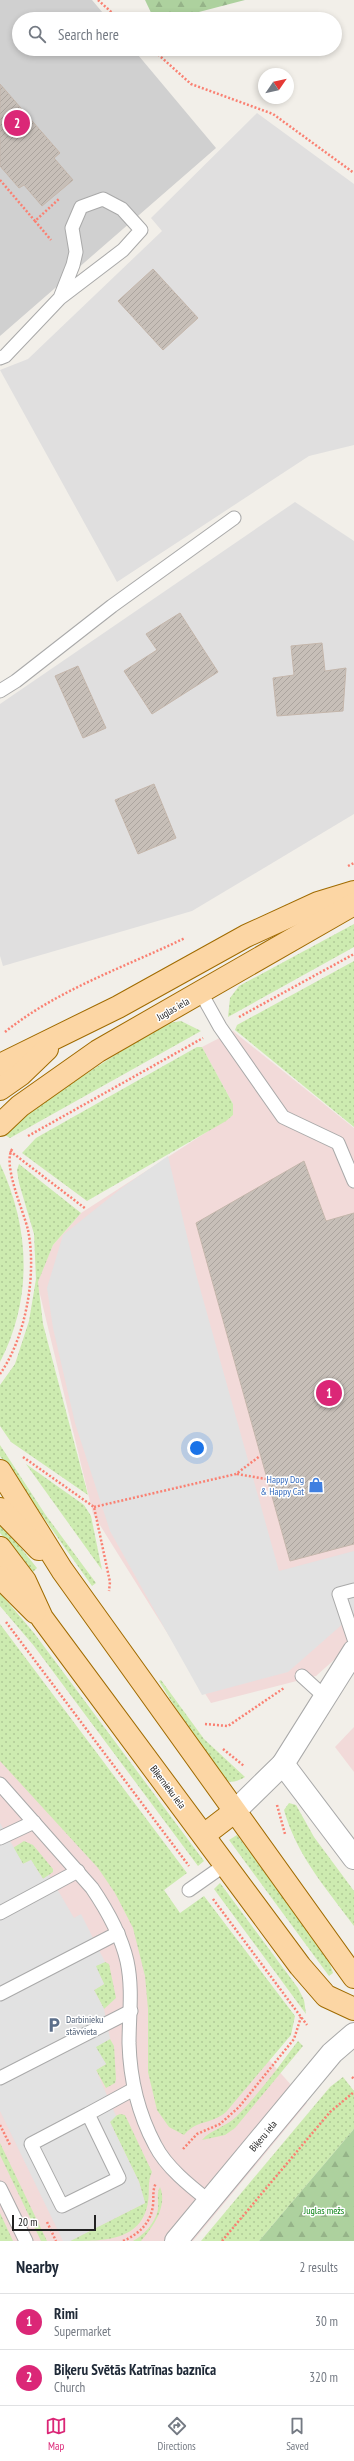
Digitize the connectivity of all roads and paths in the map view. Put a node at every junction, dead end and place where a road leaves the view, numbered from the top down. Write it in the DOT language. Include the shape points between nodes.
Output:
graph roads {
  1 [pos="98,0"];
  2 [pos="111,12"];
  3 [pos="160,56"];
  4 [pos="354,173"];
  5 [pos="0,180"];
  6 [pos="60,198"];
  7 [pos="60,298"];
  8 [pos="0,358"];
  9 [pos="234,518"];
  10 [pos="0,691"];
  11 [pos="354,892"];
  12 [pos="354,904"];
  13 [pos="354,954"];
  14 [pos="201,993"];
  15 [pos="220,1028"];
  16 [pos="56,1039"];
  17 [pos="0,1065"];
  18 [pos="0,1089"];
  19 [pos="0,1125"];
  20 [pos="24,1139"];
  21 [pos="15,1147"];
  22 [pos="5,1148"];
  23 [pos="10,1152"];
  24 [pos="354,1181"];
  25 [pos="86,1209"];
  26 [pos="0,1374"];
  27 [pos="20,1454"];
  28 [pos="260,1456"];
  29 [pos="0,1471"];
  30 [pos="236,1474"];
  31 [pos="266,1479"];
  32 [pos="94,1507"];
  33 [pos="0,1509"];
  34 [pos="0,1548"];
  35 [pos="62,1570"];
  36 [pos="0,1577"];
  37 [pos="354,1590"];
  38 [pos="108,1594"];
  39 [pos="42,1618"];
  40 [pos="5,1621"];
  41 [pos="354,1639"];
  42 [pos="354,1652"];
  43 [pos="302,1676"];
  44 [pos="325,1697"];
  45 [pos="204,1729"];
  46 [pos="218,1744"];
  47 [pos="283,1764"];
  48 [pos="0,1784"];
  49 [pos="265,1785"];
  50 [pos="234,1812"];
  51 [pos="34,1822"];
  52 [pos="204,1835"];
  53 [pos="285,1837"];
  54 [pos="0,1838"];
  55 [pos="354,1858"];
  56 [pos="226,1864"];
  57 [pos="78,1872"];
  58 [pos="201,1882"];
  59 [pos="190,1890"];
  60 [pos="0,1912"];
  61 [pos="118,1933"];
  62 [pos="354,1977"];
  63 [pos="0,1994"];
  64 [pos="354,2009"];
  65 [pos="131,2011"];
  66 [pos="301,2016"];
  67 [pos="307,2025"];
  68 [pos="354,2034"];
  69 [pos="0,2078"];
  70 [pos="134,2089"];
  71 [pos="354,2092"];
  72 [pos="88,2114"];
  73 [pos="170,2164"];
  74 [pos="0,2188"];
  75 [pos="209,2201"];
  76 [pos="26,2241"];
  77 [pos="124,2241"];
  78 [pos="176,2241"];
  79 [pos="222,2241"];
  1 -- 2 [label="path"];
  3 -- 4 [label="path" via="191,84 273,114"];
  5 -- 6 [label="path" via="35,220"];
  7 -- 7 [label="lane" via="75,258 72,228 81,207 103,200 122,209 141,230 123,250"];
  7 -- 8 [label="lane" via="5,356"];
  9 -- 10 [label="lane"];
  11 -- 16 [label="main road" via="318,903 246,936"];
  12 -- 14 [label="main road, Juglas iela"];
  13 -- 15 [label="path"];
  14 -- 15 [label="lane"];
  14 -- 19 [label="main road, Juglas iela" via="98,1051 20,1106"];
  15 -- 20 [label="path"];
  15 -- 24 [label="lane" via="283,1117 338,1143"];
  16 -- 17 [label="main road"];
  16 -- 18 [label="main road" via="20,1075"];
  21 -- 23 [label="path"];
  22 -- 23 [label="path"];
  23 -- 25 [label="path"];
  23 -- 26 [label="path" via="8,1164 28,1231 30,1273 26,1315 9,1361"];
  27 -- 32 [label="path"];
  28 -- 30 [label="path"];
  29 -- 35 [label="main road"];
  30 -- 31 [label="path"];
  30 -- 32 [label="path"];
  32 -- 38 [label="path" via="110,1582"];
  33 -- 35 [label="main road"];
  34 -- 39 [label="main road, Biķernieku iela" via="25,1581"];
  35 -- 50 [label="main road"];
  36 -- 39 [label="main road"];
  37 -- 41 [label="lane" via="339,1594"];
  39 -- 52 [label="main road, Biķernieku iela"];
  40 -- 58 [label="path"];
  42 -- 44 [label="street"];
  43 -- 44 [label="lane"];
  43 -- 45 [label="path" via="228,1726 200,1724"];
  44 -- 47 [label="street"];
  46 -- 49 [label="path"];
  47 -- 49 [label="street"];
  47 -- 55 [label="street"];
  48 -- 51 [label="lane"];
  49 -- 50 [label="street"];
  49 -- 53 [label="path" via="278,1808"];
  50 -- 52 [label="main road"];
  50 -- 62 [label="main road"];
  51 -- 54 [label="lane"];
  51 -- 57 [label="lane"];
  52 -- 56 [label="main road, Biķernieku iela"];
  56 -- 58 [label="lane"];
  56 -- 64 [label="main road, Biķernieku iela" via="300,1966 326,1996"];
  57 -- 60 [label="lane"];
  57 -- 61 [label="lane" via="104,1905"];
  58 -- 59 [label="lane"];
  58 -- 66 [label="path"];
  61 -- 63 [label="lane"];
  61 -- 65 [label="lane" via="127,1961"];
  65 -- 69 [label="lane"];
  65 -- 70 [label="lane" via="129,2042"];
  66 -- 67 [label="path"];
  66 -- 73 [label="path" via="294,2039 239,2107 220,2124 197,2134"];
  68 -- 75 [label="street, Biķeru iela" via="332,2053"];
  70 -- 72 [label="lane"];
  70 -- 73 [label="lane" via="142,2117 155,2146"];
  71 -- 79 [label="path" via="330,2112"];
  72 -- 72 [label="lane" via="32,2144 62,2206 119,2178"];
  73 -- 75 [label="lane" via="189,2185"];
  73 -- 77 [label="path" via="153,2189 150,2217 134,2236"];
  74 -- 76 [label="lane"];
  75 -- 78 [label="street, Biķeru iela"];
}
